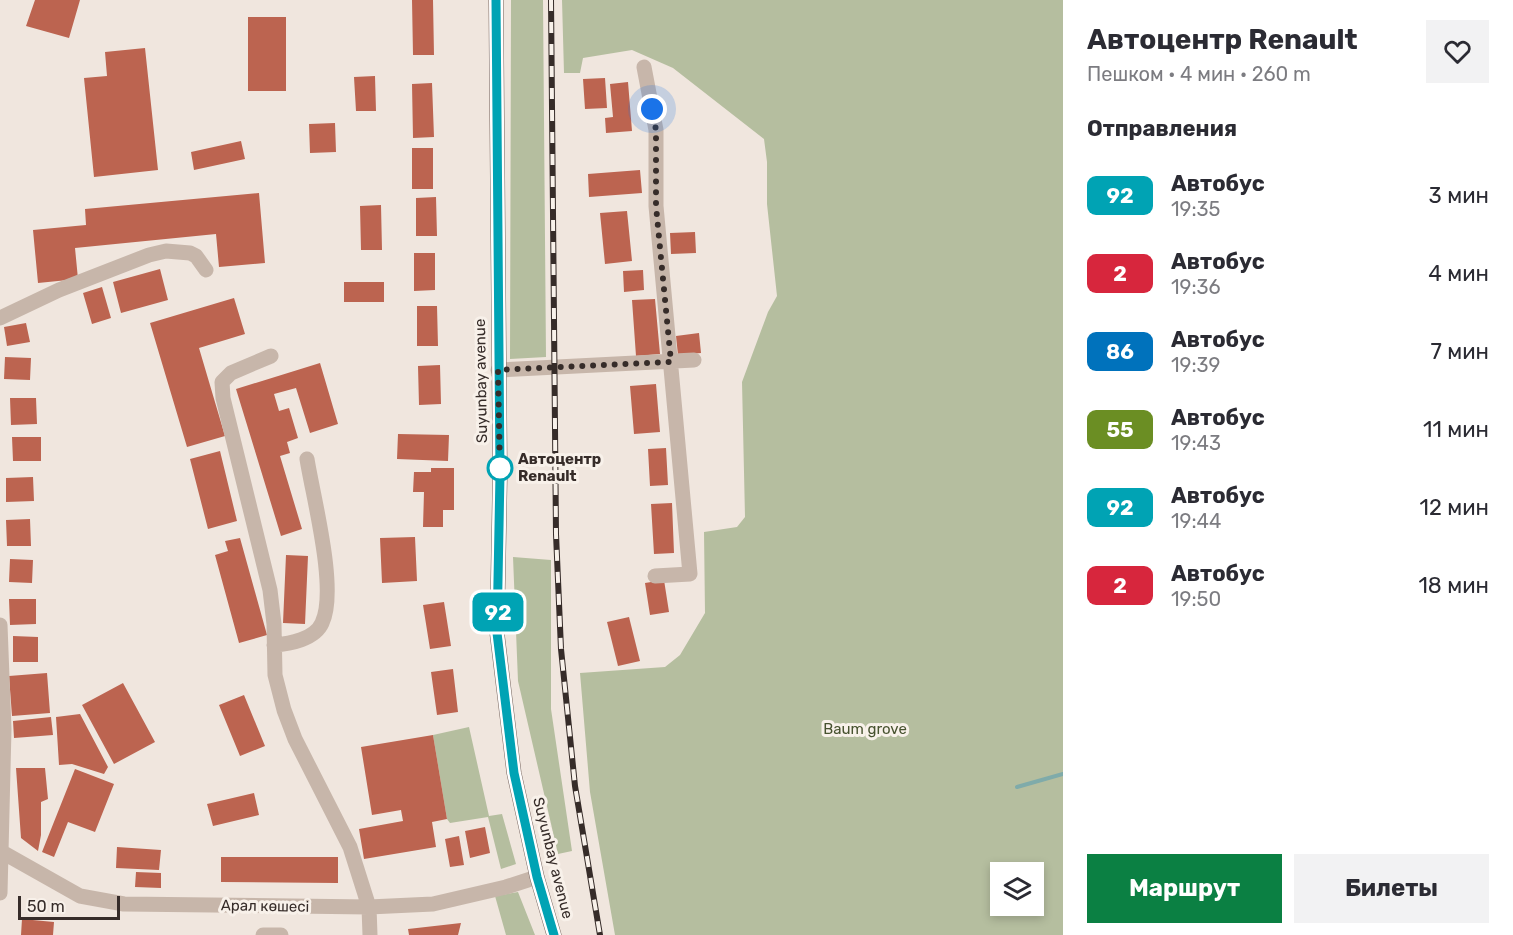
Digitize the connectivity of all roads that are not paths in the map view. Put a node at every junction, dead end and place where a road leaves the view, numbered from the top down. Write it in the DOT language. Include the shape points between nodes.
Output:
graph roads {
  1 [pos="496,0"];
  2 [pos="644,67"];
  3 [pos="206,270"];
  4 [pos="0,318"];
  5 [pos="271,356"];
  6 [pos="694,360"];
  7 [pos="671,362"];
  8 [pos="498,370"];
  9 [pos="306,459"];
  10 [pos="655,576"];
  11 [pos="0,625"];
  12 [pos="274,645"];
  13 [pos="2,729"];
  14 [pos="2,852"];
  15 [pos="537,877"];
  16 [pos="0,892"];
  17 [pos="369,907"];
  18 [pos="263,935"];
  19 [pos="280,935"];
  20 [pos="370,935"];
  21 [pos="554,935"];
  1 -- 8 [label="main road, Suyunbay avenue"];
  2 -- 7 [label="street" via="656,130 656,206"];
  3 -- 4 [label="street" via="190,253 166,251 59,290"];
  5 -- 12 [label="street" via="231,373 222,382 270,590"];
  6 -- 7 [label="street"];
  7 -- 8 [label="street"];
  7 -- 10 [label="street" via="690,574"];
  8 -- 15 [label="main road, Suyunbay avenue" via="497,633 514,773"];
  9 -- 12 [label="street" via="328,581 327,607 322,625 308,636 291,644"];
  11 -- 13 [label="street"];
  12 -- 17 [label="street" via="275,675 284,711 350,848"];
  13 -- 14 [label="street"];
  14 -- 16 [label="street"];
  14 -- 17 [label="street, Арал көшесі" via="80,896 124,904"];
  15 -- 17 [label="street, Арал көшесі" via="433,904"];
  15 -- 21 [label="main road, Suyunbay avenue"];
  17 -- 20 [label="street"];
  18 -- 19 [label="street"];
}
